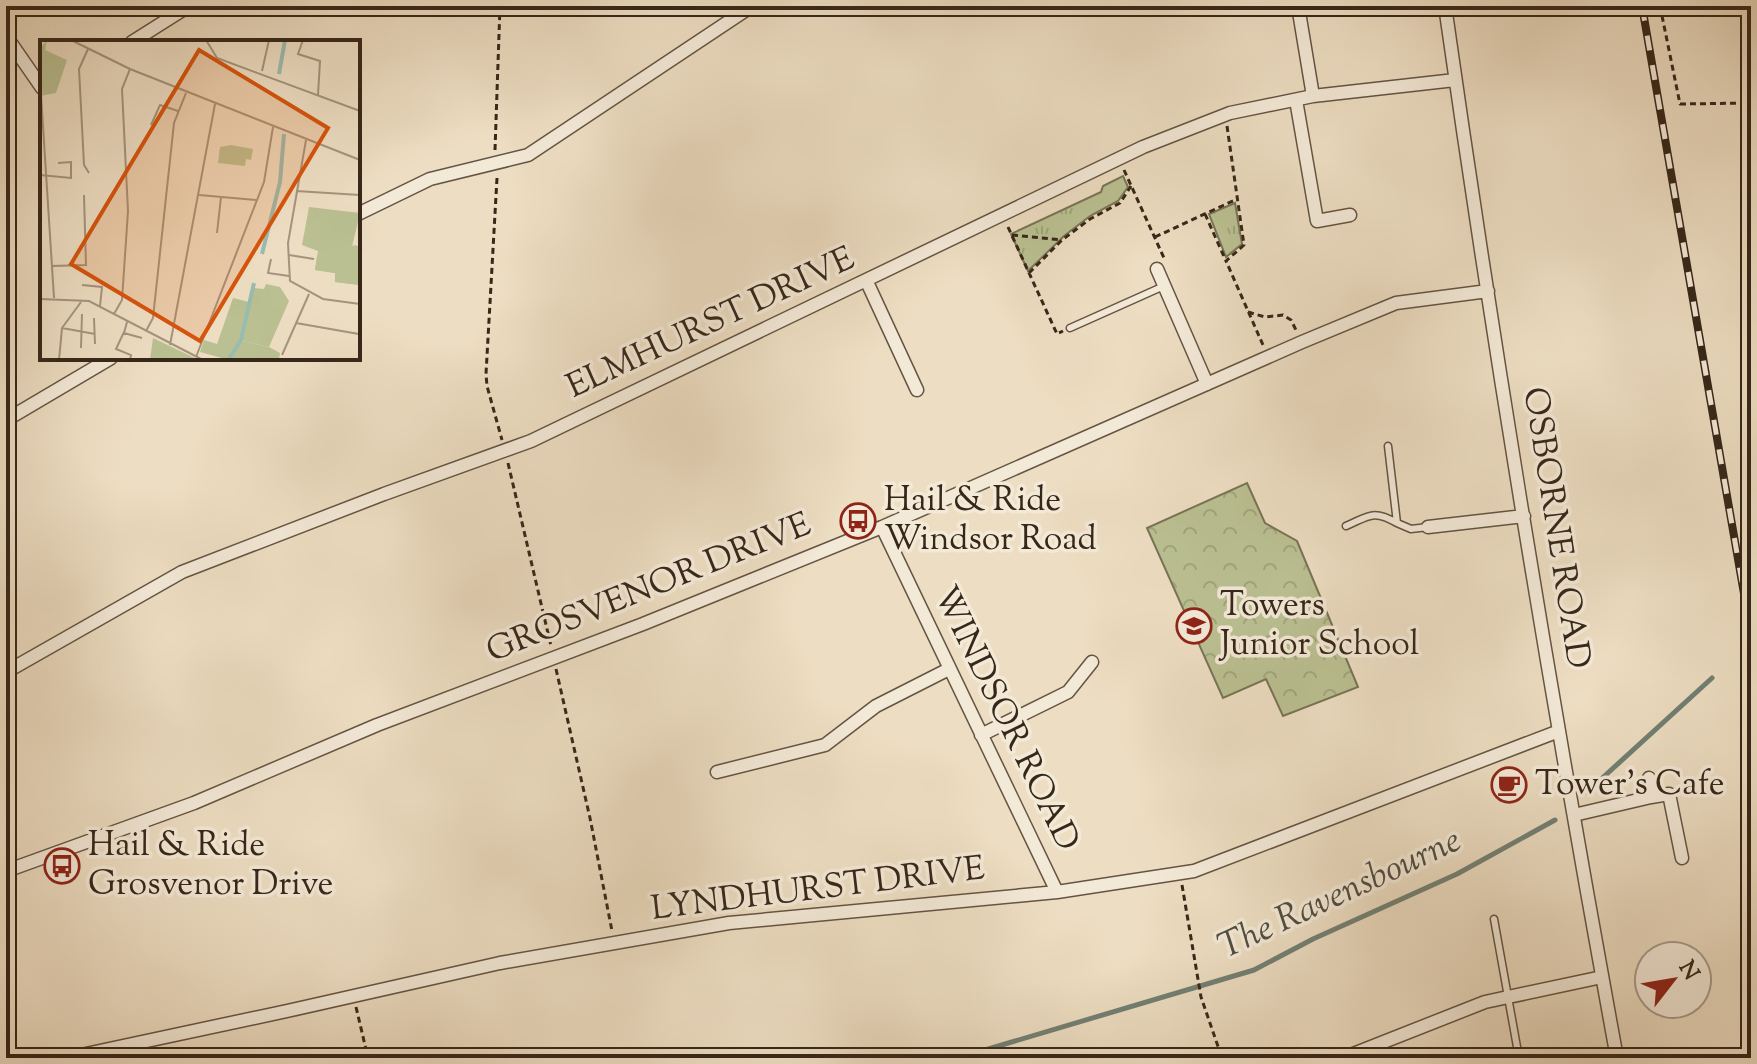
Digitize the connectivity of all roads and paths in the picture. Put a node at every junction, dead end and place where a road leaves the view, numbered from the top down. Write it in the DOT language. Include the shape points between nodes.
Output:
graph roads {
  1 [pos="189,6"];
  2 [pos="500,6"];
  3 [pos="752,6"];
  4 [pos="1298,6"];
  5 [pos="1445,6"];
  6 [pos="1660,6"];
  7 [pos="6,36"];
  8 [pos="135,40"];
  9 [pos="1455,80"];
  10 [pos="40,85"];
  11 [pos="1313,96"];
  12 [pos="1296,100"];
  13 [pos="1751,103"];
  14 [pos="1225,115"];
  15 [pos="1119,159"];
  16 [pos="495,163"];
  17 [pos="1131,186"];
  18 [pos="1237,199"];
  19 [pos="360,213"];
  20 [pos="1205,214"];
  21 [pos="1003,215"];
  22 [pos="1350,215"];
  23 [pos="1012,235"];
  24 [pos="1155,237"];
  25 [pos="1062,240"];
  26 [pos="1226,261"];
  27 [pos="1157,269"];
  28 [pos="1029,273"];
  29 [pos="867,282"];
  30 [pos="1164,286"];
  31 [pos="1488,291"];
  32 [pos="1248,312"];
  33 [pos="1070,328"];
  34 [pos="1302,342"];
  35 [pos="1268,357"];
  36 [pos="108,360"];
  37 [pos="1207,384"];
  38 [pos="917,390"];
  39 [pos="6,420"];
  40 [pos="1388,446"];
  41 [pos="505,451"];
  42 [pos="1524,516"];
  43 [pos="1397,523"];
  44 [pos="1346,526"];
  45 [pos="882,527"];
  46 [pos="1428,527"];
  47 [pos="553,658"];
  48 [pos="1092,662"];
  49 [pos="949,669"];
  50 [pos="6,672"];
  51 [pos="1559,731"];
  52 [pos="981,735"];
  53 [pos="717,772"];
  54 [pos="1649,778"];
  55 [pos="1651,797"];
  56 [pos="1574,815"];
  57 [pos="1682,858"];
  58 [pos="6,871"];
  59 [pos="1180,873"];
  60 [pos="1057,892"];
  61 [pos="1494,919"];
  62 [pos="614,943"];
  63 [pos="1602,977"];
  64 [pos="354,996"];
  65 [pos="1508,997"];
  66 [pos="67,1058"];
  67 [pos="368,1058"];
  68 [pos="1222,1058"];
  69 [pos="1343,1058"];
  70 [pos="1519,1058"];
  71 [pos="1617,1058"];
  1 -- 8 [label="street"];
  2 -- 16 [label="path"];
  3 -- 16 [label="street" via="528,155"];
  4 -- 11 [label="street"];
  5 -- 9 [label="street, OSBORNE ROAD"];
  6 -- 13 [label="path" via="1680,104"];
  7 -- 10 [label="street"];
  9 -- 11 [label="street, ELMHURST DRIVE"];
  9 -- 31 [label="street, OSBORNE ROAD"];
  11 -- 12 [label="street, ELMHURST DRIVE"];
  12 -- 14 [label="street, ELMHURST DRIVE"];
  12 -- 22 [label="street" via="1317,221"];
  14 -- 15 [label="street, ELMHURST DRIVE"];
  14 -- 18 [label="path"];
  15 -- 17 [label="path"];
  15 -- 21 [label="street, ELMHURST DRIVE"];
  16 -- 19 [label="street" via="430,179"];
  16 -- 41 [label="path" via="486,374"];
  17 -- 24 [label="path"];
  17 -- 25 [label="path" via="1120,203"];
  18 -- 20 [label="path"];
  18 -- 26 [label="path" via="1244,245"];
  20 -- 24 [label="path"];
  20 -- 26 [label="path"];
  21 -- 23 [label="path"];
  21 -- 29 [label="street, ELMHURST DRIVE"];
  23 -- 25 [label="path"];
  23 -- 28 [label="path"];
  24 -- 27 [label="path" via="1167,264"];
  25 -- 28 [label="path"];
  26 -- 32 [label="path"];
  27 -- 30 [label="street"];
  28 -- 33 [label="path" via="1057,334"];
  29 -- 38 [label="street"];
  29 -- 41 [label="street, ELMHURST DRIVE"];
  30 -- 33 [label="lane"];
  30 -- 37 [label="street"];
  31 -- 34 [label="street, GROSVENOR DRIVE" via="1396,303"];
  31 -- 42 [label="street, OSBORNE ROAD"];
  32 -- 34 [label="path" via="1283,315"];
  32 -- 35 [label="path"];
  34 -- 35 [label="street, GROSVENOR DRIVE"];
  35 -- 37 [label="street, GROSVENOR DRIVE"];
  36 -- 39 [label="street"];
  37 -- 45 [label="street, GROSVENOR DRIVE"];
  40 -- 43 [label="lane"];
  41 -- 47 [label="path"];
  41 -- 50 [label="street, ELMHURST DRIVE" via="182,572"];
  42 -- 46 [label="street"];
  42 -- 51 [label="street, OSBORNE ROAD"];
  43 -- 44 [label="lane" via="1373,514"];
  43 -- 46 [label="lane" via="1411,529"];
  45 -- 47 [label="street, GROSVENOR DRIVE"];
  45 -- 49 [label="street, WINDSOR ROAD"];
  47 -- 58 [label="street, GROSVENOR DRIVE" via="194,803"];
  47 -- 62 [label="path"];
  48 -- 52 [label="street" via="1068,692"];
  49 -- 52 [label="street, WINDSOR ROAD"];
  49 -- 53 [label="street" via="876,706 825,745"];
  51 -- 56 [label="street, OSBORNE ROAD"];
  51 -- 59 [label="street, LYNDHURST DRIVE"];
  52 -- 60 [label="street, WINDSOR ROAD"];
  54 -- 55 [label="street"];
  55 -- 56 [label="street"];
  55 -- 57 [label="street" via="1669,794"];
  56 -- 63 [label="street, OSBORNE ROAD"];
  59 -- 60 [label="street, LYNDHURST DRIVE"];
  59 -- 68 [label="path" via="1201,997"];
  60 -- 62 [label="street, LYNDHURST DRIVE" via="729,923"];
  61 -- 65 [label="lane"];
  62 -- 64 [label="street, LYNDHURST DRIVE"];
  63 -- 65 [label="street"];
  63 -- 71 [label="street, OSBORNE ROAD"];
  64 -- 66 [label="street, LYNDHURST DRIVE"];
  64 -- 67 [label="path"];
  65 -- 69 [label="street"];
  65 -- 70 [label="lane"];
}
